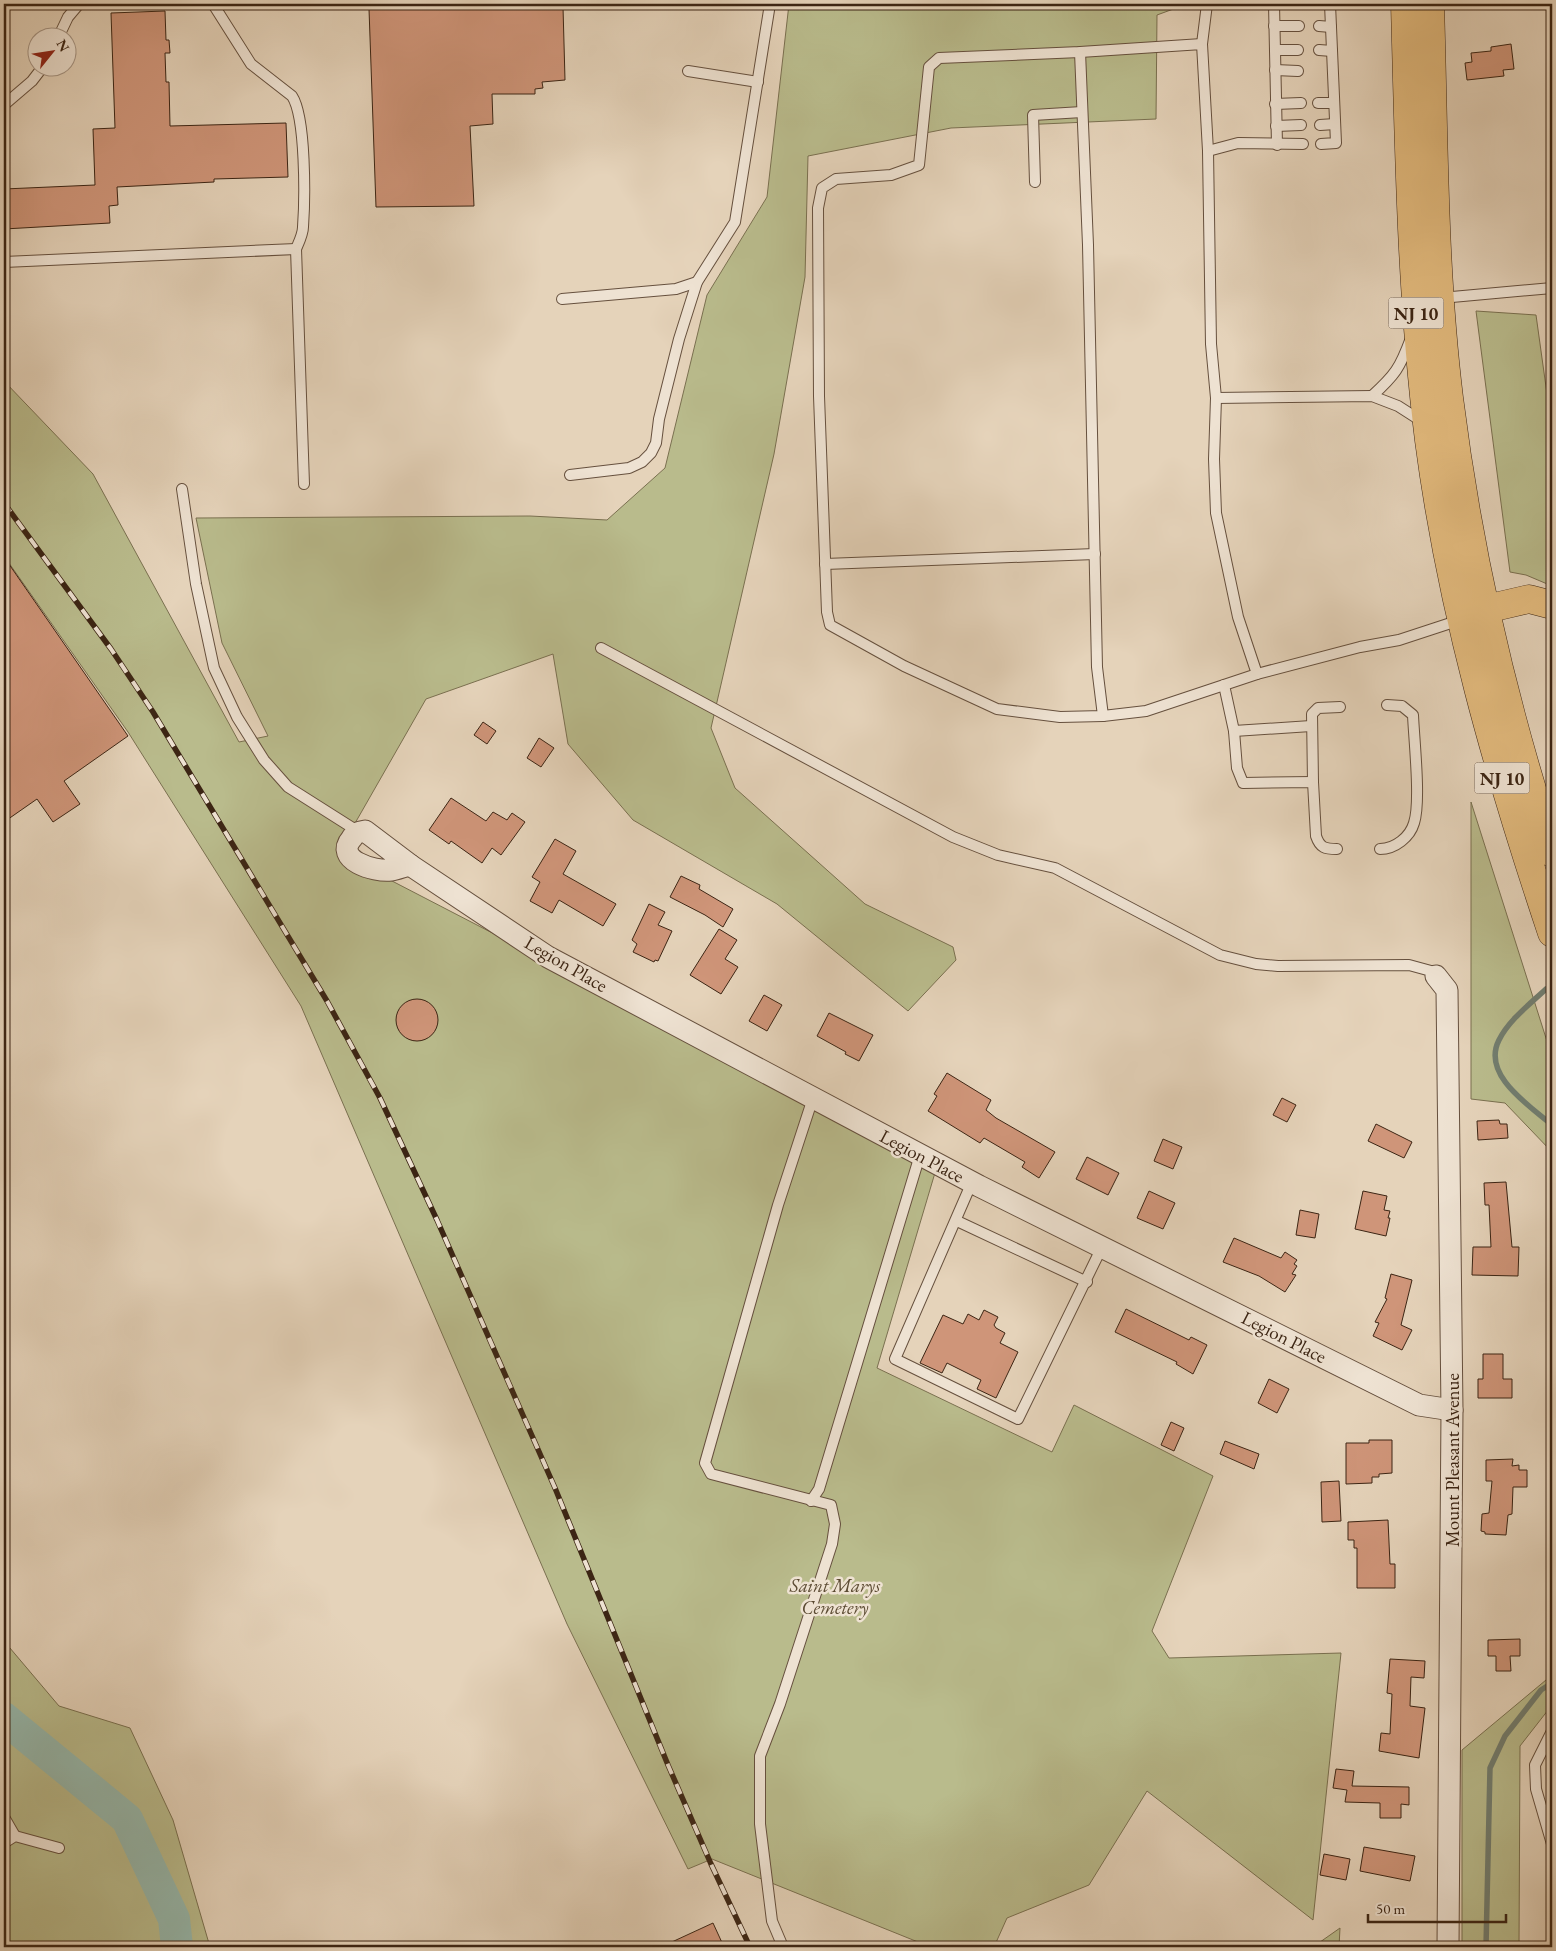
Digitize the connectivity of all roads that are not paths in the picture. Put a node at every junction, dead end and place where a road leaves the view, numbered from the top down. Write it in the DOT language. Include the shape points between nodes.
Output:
graph roads {
  1 [pos="79,4"];
  2 [pos="213,4"];
  3 [pos="770,4"];
  4 [pos="1206,4"];
  5 [pos="1274,4"];
  6 [pos="1330,4"];
  7 [pos="1405,4"];
  8 [pos="1430,4"];
  9 [pos="1274,26"];
  10 [pos="1299,26"];
  11 [pos="1319,26"];
  12 [pos="1331,26"];
  13 [pos="63,28"];
  14 [pos="1202,44"];
  15 [pos="1275,50"];
  16 [pos="1298,50"];
  17 [pos="1318,50"];
  18 [pos="1332,51"];
  19 [pos="1080,52"];
  20 [pos="1275,70"];
  21 [pos="688,71"];
  22 [pos="1298,71"];
  23 [pos="1321,71"];
  24 [pos="1333,71"];
  25 [pos="34,78"];
  26 [pos="758,82"];
  27 [pos="1301,103"];
  28 [pos="1318,103"];
  29 [pos="1334,103"];
  30 [pos="1275,104"];
  31 [pos="4,105"];
  32 [pos="1082,112"];
  33 [pos="1335,124"];
  34 [pos="1300,125"];
  35 [pos="1320,125"];
  36 [pos="1276,126"];
  37 [pos="1303,144"];
  38 [pos="1321,144"];
  39 [pos="1277,145"];
  40 [pos="1208,151"];
  41 [pos="1034,182"];
  42 [pos="296,249"];
  43 [pos="4,262"];
  44 [pos="697,282"];
  45 [pos="1552,288"];
  46 [pos="1440,298"];
  47 [pos="562,299"];
  48 [pos="1417,321"];
  49 [pos="1372,396"];
  50 [pos="1216,398"];
  51 [pos="1428,426"];
  52 [pos="570,475"];
  53 [pos="304,484"];
  54 [pos="182,489"];
  55 [pos="1095,554"];
  56 [pos="826,564"];
  57 [pos="1552,605"];
  58 [pos="1474,615"];
  59 [pos="601,648"];
  60 [pos="1257,674"];
  61 [pos="1224,685"];
  62 [pos="1387,706"];
  63 [pos="1340,707"];
  64 [pos="1103,716"];
  65 [pos="1311,726"];
  66 [pos="1234,731"];
  67 [pos="1313,782"];
  68 [pos="359,832"];
  69 [pos="1380,849"];
  70 [pos="1337,850"];
  71 [pos="1552,853"];
  72 [pos="410,865"];
  73 [pos="1552,933"];
  74 [pos="1436,976"];
  75 [pos="813,1098"];
  76 [pos="920,1155"];
  77 [pos="972,1182"];
  78 [pos="956,1221"];
  79 [pos="1102,1247"];
  80 [pos="1087,1282"];
  81 [pos="1452,1410"];
  82 [pos="811,1501"];
  83 [pos="1552,1731"];
  84 [pos="4,1817"];
  85 [pos="15,1836"];
  86 [pos="4,1842"];
  87 [pos="1552,1844"];
  88 [pos="59,1848"];
  89 [pos="783,1947"];
  90 [pos="1448,1947"];
  1 -- 13 [label="lane"];
  2 -- 42 [label="lane" via="251,64 292,96 296,103 302,124 304,229"];
  3 -- 26 [label="lane"];
  4 -- 14 [label="lane"];
  5 -- 9 [label="lane"];
  6 -- 12 [label="lane"];
  7 -- 48 [label="main road, NJ 10"];
  8 -- 46 [label="main road, NJ 10"];
  9 -- 10 [label="lane"];
  9 -- 15 [label="lane"];
  11 -- 12 [label="lane"];
  12 -- 18 [label="lane"];
  14 -- 19 [label="lane"];
  14 -- 40 [label="lane"];
  15 -- 16 [label="lane"];
  15 -- 20 [label="lane"];
  17 -- 18 [label="lane"];
  18 -- 24 [label="lane"];
  19 -- 32 [label="lane"];
  19 -- 56 [label="lane" via="939,58 929,67 920,165 890,175 836,179 822,188 818,208 819,396"];
  20 -- 22 [label="lane"];
  20 -- 30 [label="lane"];
  21 -- 26 [label="lane"];
  23 -- 24 [label="lane"];
  24 -- 29 [label="lane"];
  25 -- 31 [label="lane"];
  26 -- 44 [label="lane" via="735,222"];
  27 -- 30 [label="lane"];
  28 -- 29 [label="lane"];
  29 -- 33 [label="lane"];
  30 -- 36 [label="lane"];
  32 -- 41 [label="lane" via="1033,115"];
  32 -- 55 [label="lane"];
  33 -- 35 [label="lane"];
  33 -- 38 [label="lane" via="1336,143"];
  34 -- 36 [label="lane"];
  36 -- 39 [label="lane"];
  37 -- 39 [label="lane"];
  39 -- 40 [label="lane" via="1238,143"];
  40 -- 50 [label="lane"];
  42 -- 43 [label="lane"];
  42 -- 53 [label="lane"];
  44 -- 47 [label="lane" via="676,289"];
  44 -- 52 [label="lane" via="651,453 629,468"];
  45 -- 46 [label="lane"];
  46 -- 58 [label="main road, NJ 10" via="1449,398 1468,517"];
  48 -- 49 [label="lane" via="1401,366"];
  48 -- 51 [label="main road, NJ 10"];
  49 -- 50 [label="lane"];
  49 -- 51 [label="lane" via="1418,416"];
  50 -- 60 [label="lane" via="1216,513 1238,617"];
  51 -- 58 [label="main road, NJ 10" via="1445,541"];
  54 -- 68 [label="lane" via="196,584 214,668 237,716 264,760 288,787"];
  55 -- 56 [label="lane"];
  55 -- 64 [label="lane" via="1098,667"];
  56 -- 64 [label="lane" via="830,625 904,666 997,709 1060,717"];
  57 -- 58 [label="main road" via="1529,599"];
  58 -- 60 [label="lane" via="1399,640"];
  58 -- 71 [label="main road, NJ 10"];
  58 -- 73 [label="main road, NJ 10" via="1486,723 1511,811"];
  59 -- 74 [label="lane" via="953,837 998,855 1055,868 1220,955 1278,966 1409,965 1431,971"];
  60 -- 61 [label="lane"];
  61 -- 64 [label="lane" via="1146,711"];
  61 -- 66 [label="lane"];
  62 -- 69 [label="lane" via="1402,706 1413,715 1417,810 1410,832 1391,849"];
  63 -- 65 [label="lane" via="1318,708 1312,714"];
  65 -- 66 [label="lane"];
  65 -- 67 [label="lane"];
  66 -- 67 [label="lane" via="1237,768 1243,783"];
  67 -- 70 [label="lane" via="1316,836 1326,850"];
  68 -- 72 [label="street, Legion Place" via="373,835"];
  68 -- 72 [label="street" via="346,844 346,851 359,864 376,870"];
  72 -- 75 [label="street, Legion Place" via="548,957"];
  74 -- 81 [label="street, Mount Pleasant Avenue" via="1447,990"];
  75 -- 76 [label="street, Legion Place"];
  75 -- 82 [label="lane" via="778,1205 705,1463 711,1474"];
  76 -- 77 [label="street, Legion Place"];
  76 -- 82 [label="lane" via="819,1489"];
  77 -- 78 [label="lane"];
  77 -- 79 [label="street, Legion Place"];
  78 -- 80 [label="lane"];
  78 -- 80 [label="lane" via="895,1359 1018,1419"];
  79 -- 80 [label="lane"];
  79 -- 81 [label="street, Legion Place" via="1419,1405"];
  81 -- 90 [label="street, Mount Pleasant Avenue"];
  82 -- 89 [label="lane" via="831,1505 835,1524 832,1544 760,1756 761,1834 772,1921"];
  83 -- 87 [label="lane" via="1535,1765 1536,1789"];
  84 -- 85 [label="lane"];
  85 -- 86 [label="lane"];
  85 -- 88 [label="lane"];
}
